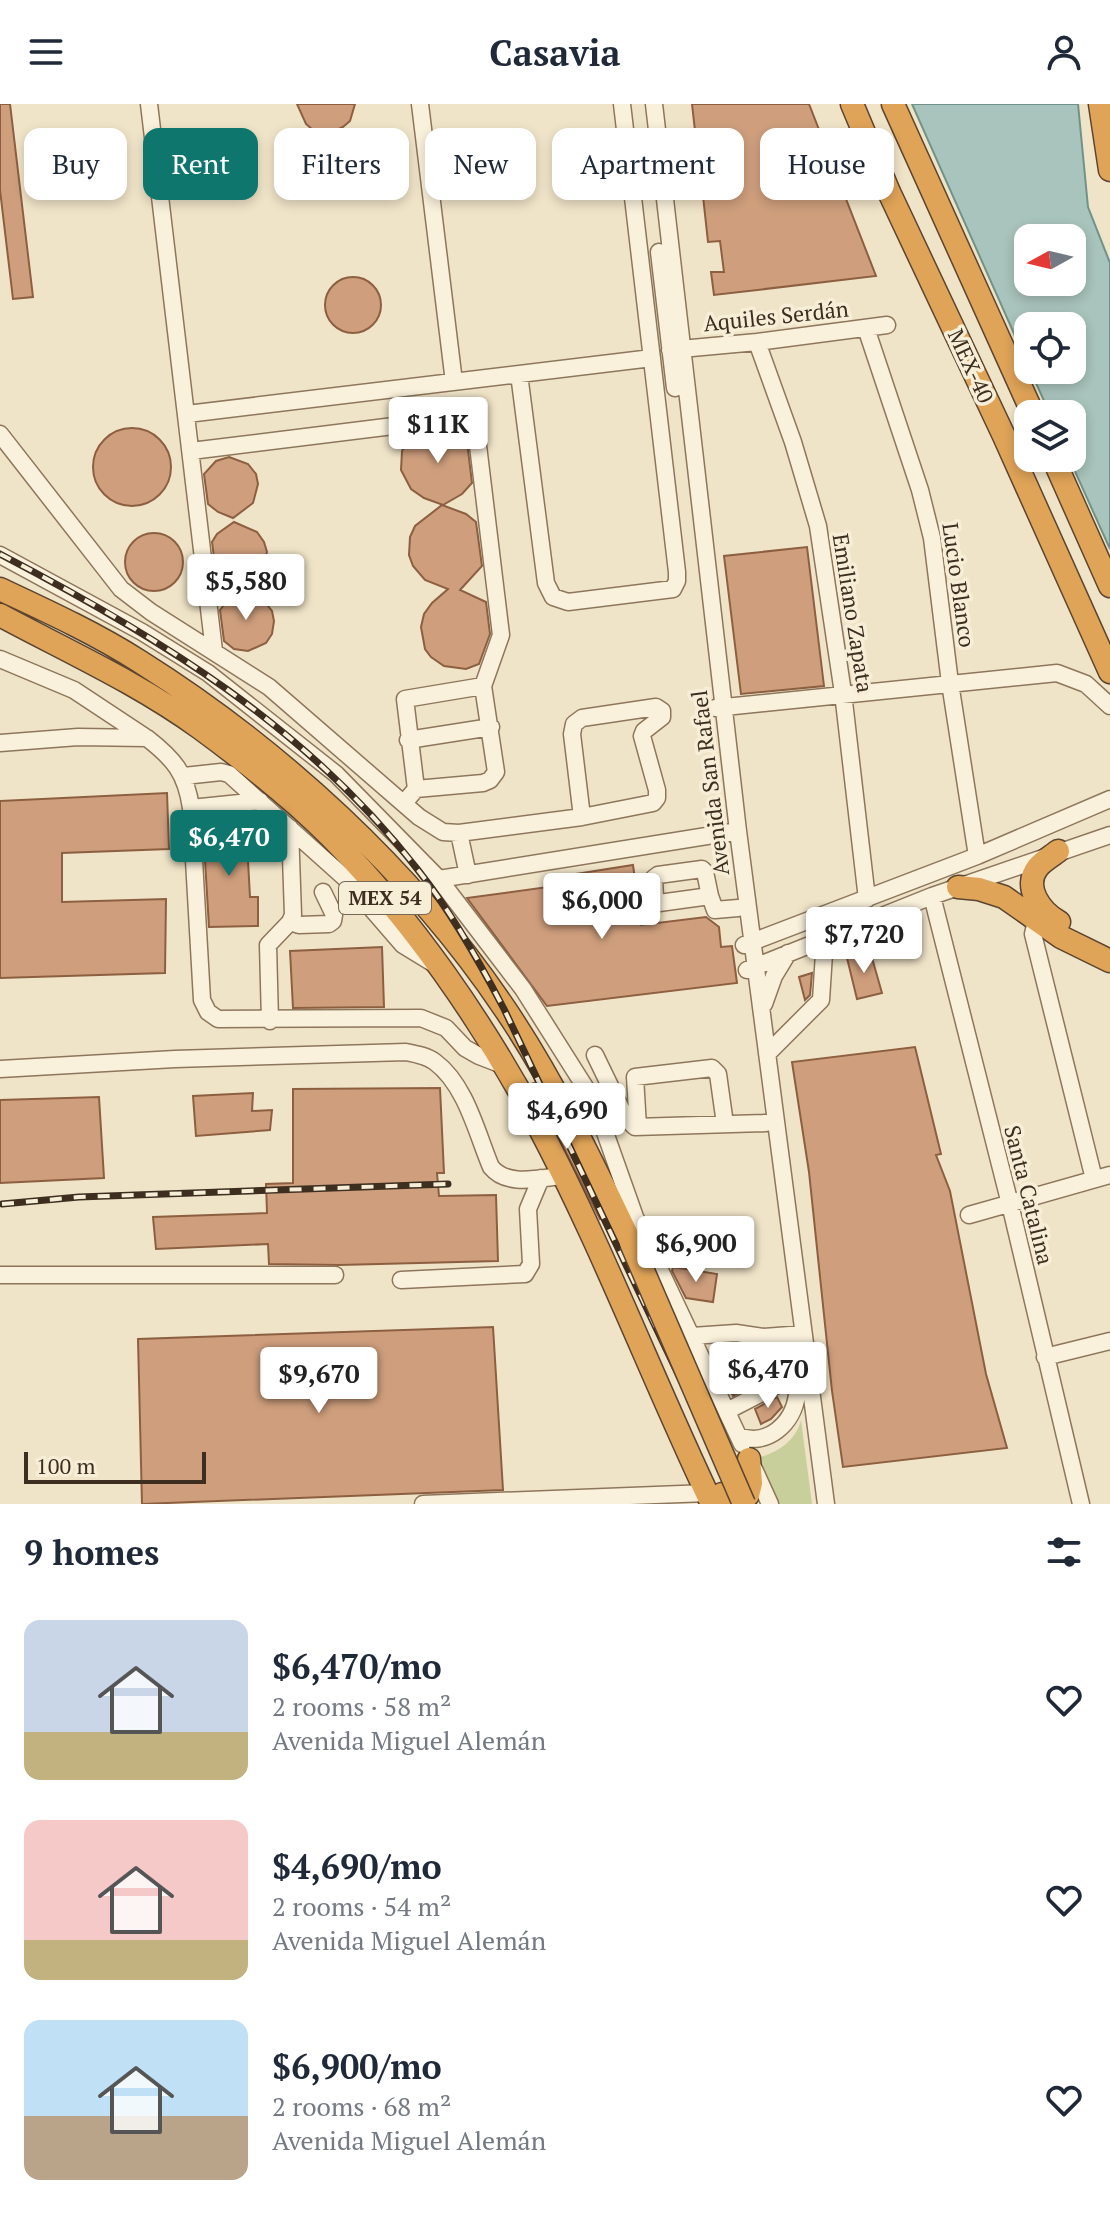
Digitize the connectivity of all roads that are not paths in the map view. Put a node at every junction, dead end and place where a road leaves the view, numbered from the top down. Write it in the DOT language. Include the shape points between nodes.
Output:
graph roads {
  1 [pos="149,104"];
  2 [pos="420,104"];
  3 [pos="622,104"];
  4 [pos="642,104"];
  5 [pos="654,104"];
  6 [pos="852,104"];
  7 [pos="893,104"];
  8 [pos="1100,104"];
  9 [pos="1110,170"];
  10 [pos="887,325"];
  11 [pos="866,328"];
  12 [pos="757,342"];
  13 [pos="676,349"];
  14 [pos="652,358"];
  15 [pos="519,374"];
  16 [pos="454,382"];
  17 [pos="1027,400"];
  18 [pos="187,414"];
  19 [pos="0,434"];
  20 [pos="191,451"];
  21 [pos="1059,472"];
  22 [pos="0,555"];
  23 [pos="1110,586"];
  24 [pos="0,589"];
  25 [pos="0,615"];
  26 [pos="0,633"];
  27 [pos="214,651"];
  28 [pos="0,659"];
  29 [pos="1110,672"];
  30 [pos="116,677"];
  31 [pos="950,683"];
  32 [pos="483,686"];
  33 [pos="843,693"];
  34 [pos="1110,706"];
  35 [pos="718,707"];
  36 [pos="491,727"];
  37 [pos="147,738"];
  38 [pos="408,740"];
  39 [pos="0,743"];
  40 [pos="184,776"];
  41 [pos="416,789"];
  42 [pos="1110,799"];
  43 [pos="260,801"];
  44 [pos="404,803"];
  45 [pos="191,808"];
  46 [pos="582,817"];
  47 [pos="290,828"];
  48 [pos="733,831"];
  49 [pos="459,833"];
  50 [pos="1102,838"];
  51 [pos="1058,851"];
  52 [pos="977,856"];
  53 [pos="468,875"];
  54 [pos="439,879"];
  55 [pos="958,887"];
  56 [pos="323,892"];
  57 [pos="710,896"];
  58 [pos="932,896"];
  59 [pos="867,899"];
  60 [pos="743,906"];
  61 [pos="290,922"];
  62 [pos="1049,925"];
  63 [pos="777,932"];
  64 [pos="825,938"];
  65 [pos="747,944"];
  66 [pos="1110,947"];
  67 [pos="788,952"];
  68 [pos="1037,952"];
  69 [pos="1110,961"];
  70 [pos="438,966"];
  71 [pos="751,968"];
  72 [pos="762,1013"];
  73 [pos="270,1021"];
  74 [pos="767,1054"];
  75 [pos="595,1055"];
  76 [pos="505,1066"];
  77 [pos="0,1069"];
  78 [pos="766,1123"];
  79 [pos="725,1124"];
  80 [pos="638,1127"];
  81 [pos="586,1151"];
  82 [pos="552,1177"];
  83 [pos="1102,1177"];
  84 [pos="1010,1204"];
  85 [pos="969,1215"];
  86 [pos="635,1217"];
  87 [pos="0,1275"];
  88 [pos="335,1275"];
  89 [pos="401,1280"];
  90 [pos="798,1334"];
  91 [pos="692,1336"];
  92 [pos="764,1337"];
  93 [pos="1110,1341"];
  94 [pos="1045,1357"];
  95 [pos="727,1411"];
  96 [pos="739,1436"];
  97 [pos="749,1459"];
  98 [pos="709,1499"];
  99 [pos="423,1504"];
  100 [pos="744,1504"];
  101 [pos="770,1504"];
  102 [pos="826,1504"];
  103 [pos="1081,1504"];
  1 -- 18 [label="street"];
  2 -- 16 [label="street"];
  3 -- 14 [label="street"];
  4 -- 13 [label="street, Avenida San Rafael"];
  5 -- 13 [label="street, Avenida San Rafael"];
  6 -- 29 [label="highway, MEX-40"];
  7 -- 17 [label="highway"];
  8 -- 9 [label="highway"];
  10 -- 11 [label="street, Aquiles Serdán"];
  11 -- 12 [label="street, Aquiles Serdán"];
  11 -- 31 [label="street, Lucio Blanco" via="928,516"];
  12 -- 13 [label="street, Aquiles Serdán"];
  12 -- 33 [label="street, Emiliano Zapata" via="818,526"];
  13 -- 35 [label="street, Avenida San Rafael"];
  14 -- 15 [label="street"];
  14 -- 15 [label="street" via="678,576 673,589 665,592 568,602 553,597 546,583"];
  15 -- 16 [label="street"];
  16 -- 18 [label="street"];
  18 -- 20 [label="street"];
  19 -- 27 [label="street" via="121,589"];
  20 -- 27 [label="street"];
  20 -- 32 [label="street" via="458,418 468,421 476,429 500,627"];
  21 -- 23 [label="highway"];
  22 -- 54 [label="street" via="208,673 336,774"];
  24 -- 81 [label="highway, MEX 54" via="139,661 316,794 474,965 543,1070"];
  25 -- 30 [label="highway, MEX 54"];
  26 -- 30 [label="highway"];
  27 -- 44 [label="street" via="289,703"];
  28 -- 37 [label="street" via="74,690"];
  30 -- 70 [label="highway, MEX 54" via="198,727 329,836 378,888"];
  31 -- 33 [label="street"];
  31 -- 34 [label="street" via="1057,673 1086,684"];
  31 -- 52 [label="street, Lucio Blanco"];
  32 -- 36 [label="street"];
  32 -- 38 [label="street" via="405,699"];
  33 -- 35 [label="street"];
  33 -- 59 [label="street, Emiliano Zapata"];
  35 -- 48 [label="street, Avenida San Rafael"];
  36 -- 38 [label="street"];
  36 -- 41 [label="street" via="497,766 490,780"];
  37 -- 39 [label="street"];
  37 -- 40 [label="street"];
  38 -- 41 [label="street"];
  40 -- 43 [label="street" via="226,773"];
  40 -- 45 [label="street"];
  41 -- 44 [label="street"];
  42 -- 52 [label="street"];
  43 -- 45 [label="street"];
  43 -- 47 [label="street"];
  44 -- 49 [label="street" via="431,826"];
  45 -- 73 [label="street" via="205,1007 224,1021"];
  46 -- 46 [label="street" via="574,724 582,718 656,707 662,711 642,736 657,798"];
  46 -- 49 [label="street"];
  47 -- 61 [label="street"];
  47 -- 70 [label="street" via="350,883 403,945"];
  48 -- 53 [label="street"];
  48 -- 60 [label="street, Avenida San Rafael"];
  49 -- 53 [label="street"];
  50 -- 51 [label="street"];
  51 -- 55 [label="street"];
  51 -- 62 [label="highway" via="1033,878 1035,898"];
  52 -- 59 [label="street"];
  53 -- 54 [label="street"];
  54 -- 86 [label="street" via="523,989 585,1087"];
  55 -- 58 [label="street"];
  55 -- 62 [label="highway" via="1004,897"];
  56 -- 61 [label="street" via="333,921"];
  57 -- 60 [label="street" via="715,910"];
  58 -- 64 [label="street"];
  58 -- 84 [label="street, Santa Catalina"];
  59 -- 63 [label="street"];
  60 -- 63 [label="street"];
  60 -- 65 [label="street, Avenida San Rafael"];
  61 -- 73 [label="street" via="268,945"];
  62 -- 66 [label="highway"];
  62 -- 68 [label="street" via="1055,936"];
  62 -- 68 [label="street" via="1033,929"];
  62 -- 69 [label="highway"];
  63 -- 65 [label="street"];
  64 -- 67 [label="street"];
  64 -- 74 [label="street" via="821,1000"];
  65 -- 71 [label="street, Avenida San Rafael"];
  67 -- 71 [label="street"];
  67 -- 72 [label="street"];
  68 -- 83 [label="street"];
  70 -- 76 [label="highway, MEX 54"];
  71 -- 72 [label="street, Avenida San Rafael"];
  71 -- 78 [label="street, Avenida San Rafael"];
  72 -- 74 [label="street, Avenida San Rafael"];
  73 -- 76 [label="street" via="421,1018 446,1028 465,1048"];
  74 -- 90 [label="street, Avenida San Rafael"];
  75 -- 80 [label="street" via="625,1117"];
  76 -- 82 [label="highway, MEX 54"];
  77 -- 82 [label="street" via="406,1052 434,1061 448,1074 496,1174 505,1179"];
  78 -- 79 [label="street"];
  78 -- 90 [label="street, Avenida San Rafael"];
  79 -- 80 [label="street"];
  79 -- 80 [label="street" via="718,1074 712,1068 635,1077"];
  81 -- 86 [label="highway"];
  81 -- 100 [label="highway, MEX 54, bridge"];
  82 -- 89 [label="street" via="528,1209 531,1264 525,1274"];
  82 -- 98 [label="highway, MEX 54" via="647,1341"];
  83 -- 84 [label="street"];
  84 -- 85 [label="street"];
  84 -- 94 [label="street, Santa Catalina"];
  86 -- 91 [label="street"];
  87 -- 88 [label="street"];
  90 -- 92 [label="street"];
  90 -- 96 [label="street, Avenida San Rafael" via="797,1391 789,1417 762,1439"];
  90 -- 102 [label="street, Avenida San Rafael"];
  91 -- 92 [label="street"];
  91 -- 95 [label="street"];
  92 -- 95 [label="street" via="775,1386"];
  93 -- 94 [label="street"];
  94 -- 103 [label="street, Santa Catalina"];
  95 -- 96 [label="street"];
  96 -- 97 [label="street"];
  97 -- 98 [label="highway" via="748,1495"];
  97 -- 101 [label="street"];
  98 -- 99 [label="street"];
}
